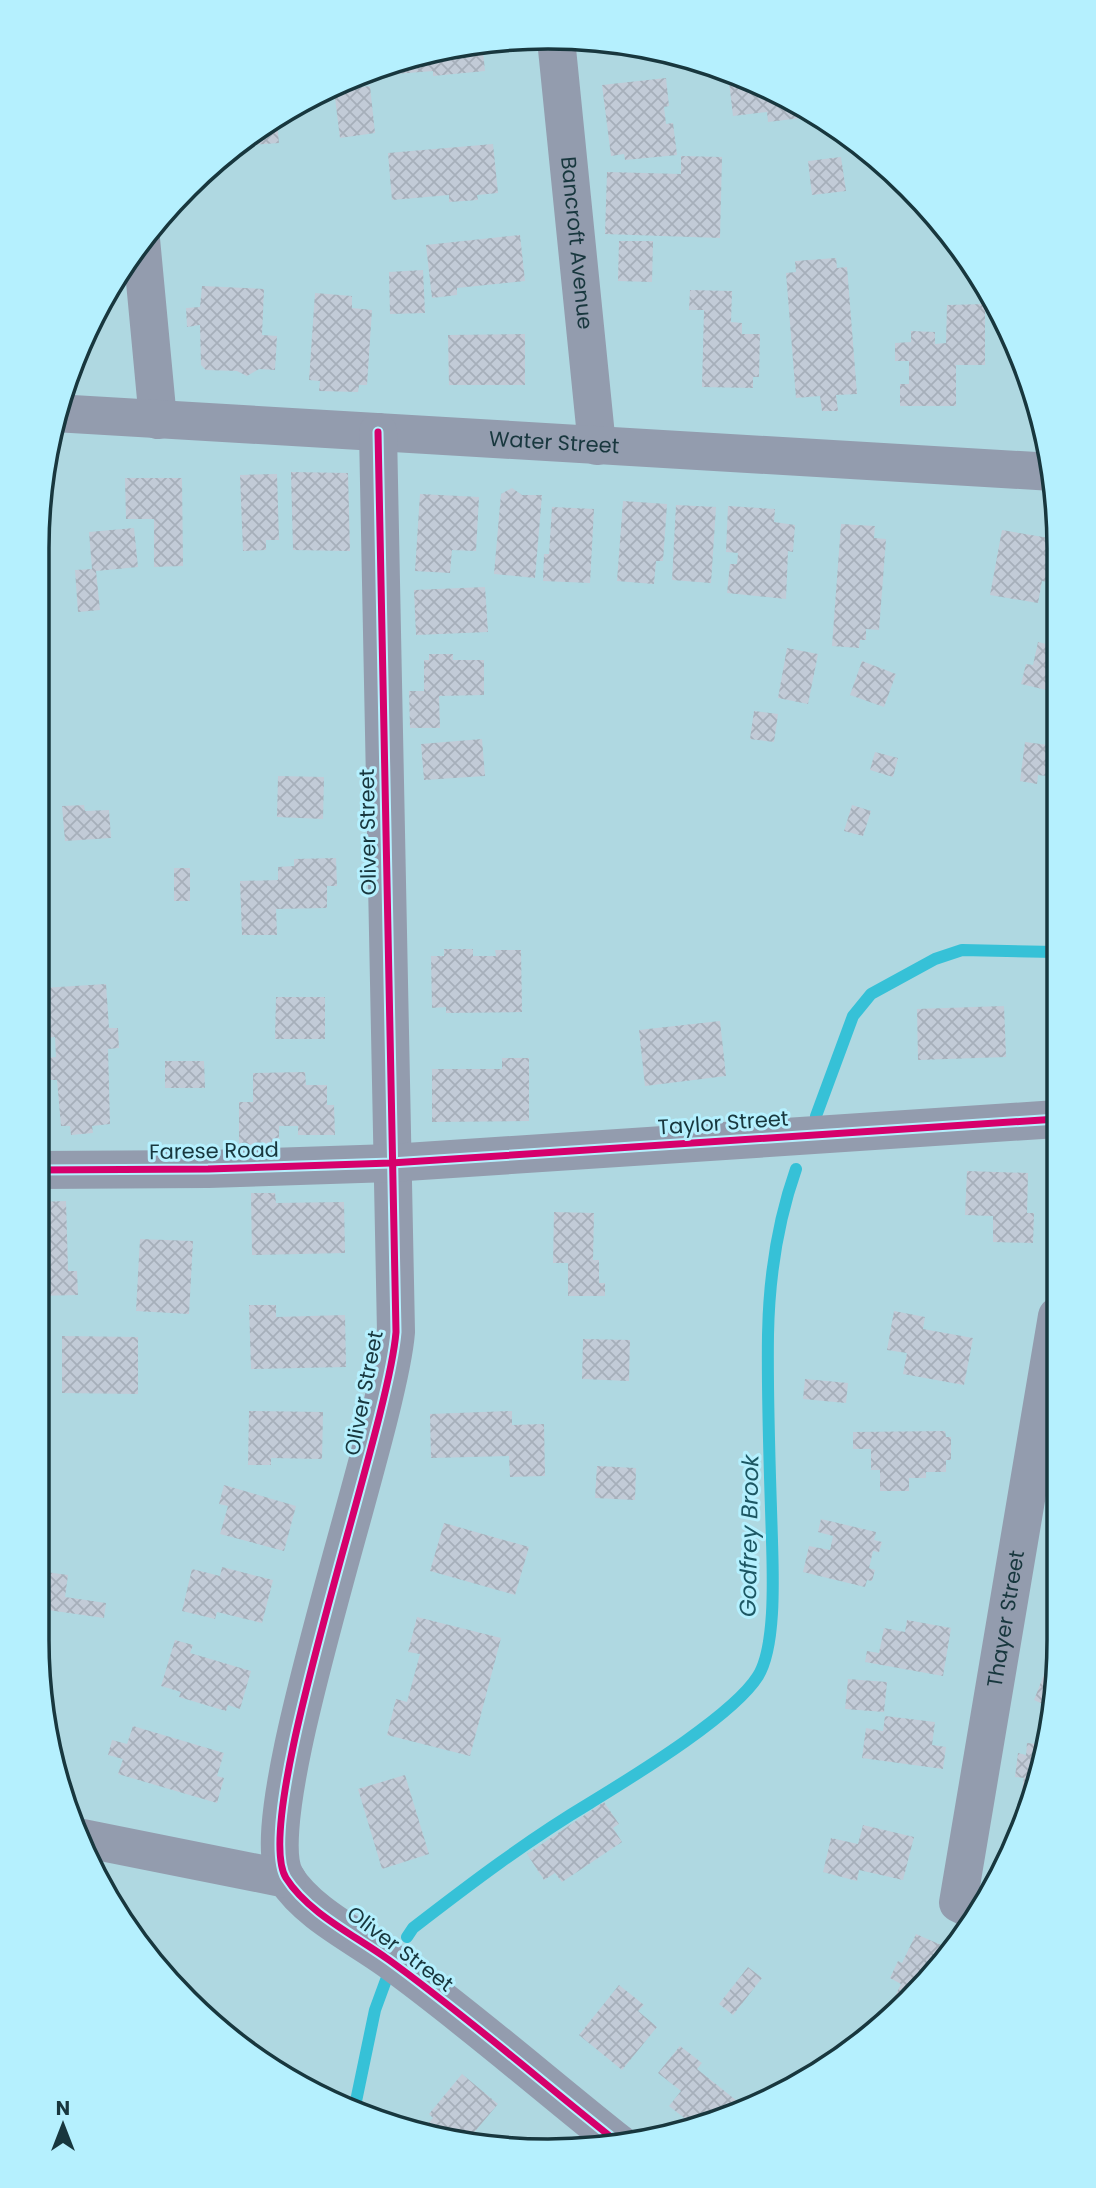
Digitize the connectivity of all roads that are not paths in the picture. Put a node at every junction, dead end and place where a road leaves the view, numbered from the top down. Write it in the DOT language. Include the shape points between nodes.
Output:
graph roads {
  1 [pos="557,49"];
  2 [pos="143,257"];
  3 [pos="67,415"];
  4 [pos="158,420"];
  5 [pos="378,432"];
  6 [pos="597,446"];
  7 [pos="1041,471"];
  8 [pos="1047,1120"];
  9 [pos="391,1163"];
  10 [pos="49,1170"];
  11 [pos="1047,1375"];
  12 [pos="91,1840"];
  13 [pos="287,1879"];
  14 [pos="969,1908"];
  15 [pos="609,2135"];
  1 -- 6 [label="street, Bancroft Avenue"];
  2 -- 4 [label="street"];
  3 -- 4 [label="street, Water Street"];
  4 -- 5 [label="street, Water Street"];
  5 -- 6 [label="street, Water Street"];
  5 -- 9 [label="street, Oliver Street"];
  6 -- 7 [label="street, Water Street"];
  8 -- 9 [label="street, Taylor Street"];
  9 -- 10 [label="street, Farese Road"];
  9 -- 13 [label="street, Oliver Street" via="396,1318 392,1367 286,1780 278,1851"];
  11 -- 14 [label="street, Thayer Street" via="958,1903"];
  12 -- 13 [label="street"];
  13 -- 15 [label="street, Oliver Street" via="310,1903"];
}
